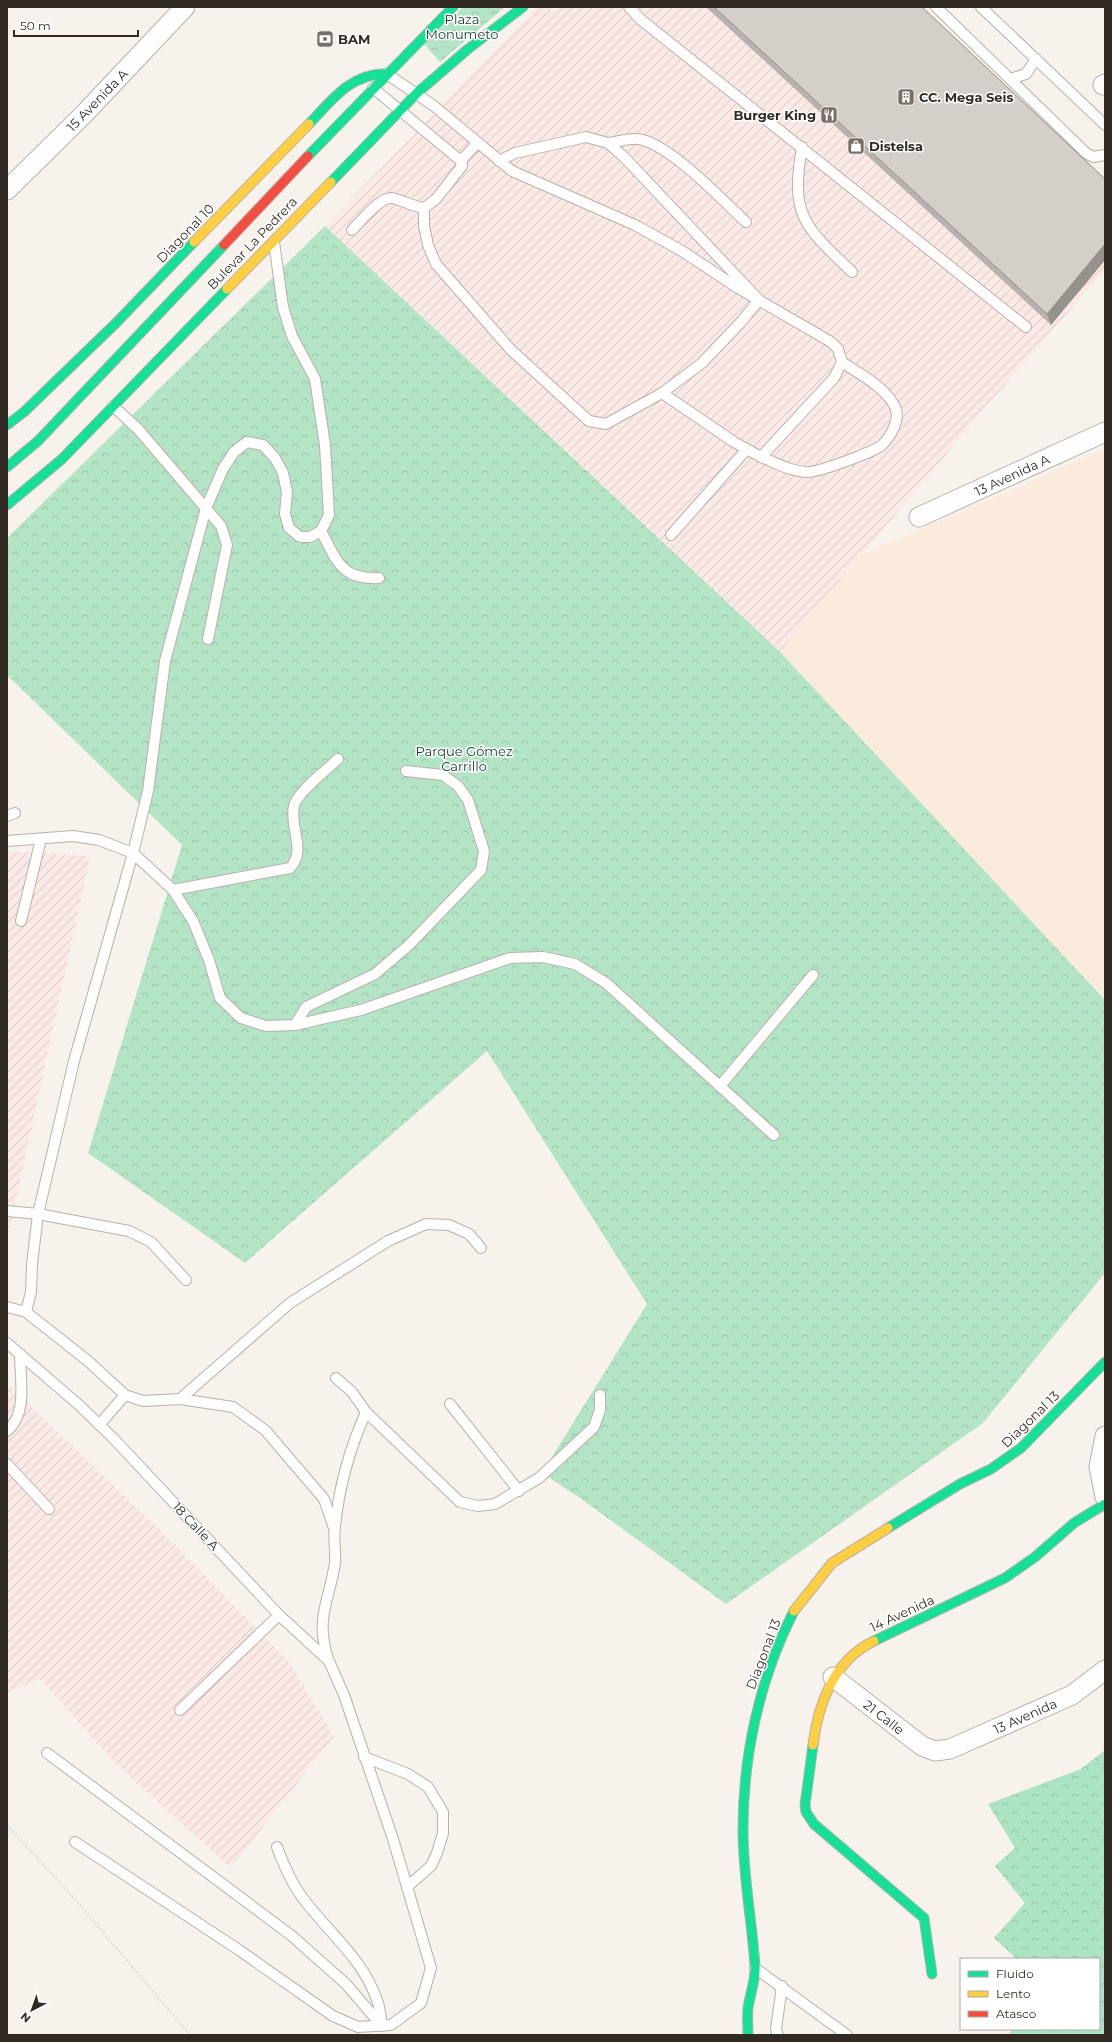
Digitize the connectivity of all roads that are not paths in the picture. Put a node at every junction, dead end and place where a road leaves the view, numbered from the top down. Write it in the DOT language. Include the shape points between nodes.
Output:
graph roads {
  1 [pos="185,7"];
  2 [pos="523,7"];
  3 [pos="629,7"];
  4 [pos="936,7"];
  5 [pos="981,7"];
  6 [pos="448,9"];
  7 [pos="1036,60"];
  8 [pos="387,74"];
  9 [pos="1010,79"];
  10 [pos="373,88"];
  11 [pos="417,93"];
  12 [pos="400,111"];
  13 [pos="1105,124"];
  14 [pos="477,143"];
  15 [pos="608,143"];
  16 [pos="802,146"];
  17 [pos="1105,155"];
  18 [pos="461,161"];
  19 [pos="499,161"];
  20 [pos="7,190"];
  21 [pos="424,208"];
  22 [pos="746,222"];
  23 [pos="352,230"];
  24 [pos="274,240"];
  25 [pos="852,272"];
  26 [pos="759,300"];
  27 [pos="1026,327"];
  28 [pos="842,362"];
  29 [pos="662,393"];
  30 [pos="113,406"];
  31 [pos="7,425"];
  32 [pos="1105,432"];
  33 [pos="746,450"];
  34 [pos="761,457"];
  35 [pos="7,467"];
  36 [pos="7,505"];
  37 [pos="206,508"];
  38 [pos="919,517"];
  39 [pos="321,531"];
  40 [pos="671,535"];
  41 [pos="379,578"];
  42 [pos="208,639"];
  43 [pos="338,759"];
  44 [pos="406,772"];
  45 [pos="41,839"];
  46 [pos="7,841"];
  47 [pos="133,853"];
  48 [pos="173,890"];
  49 [pos="20,921"];
  50 [pos="813,975"];
  51 [pos="295,1025"];
  52 [pos="720,1086"];
  53 [pos="774,1135"];
  54 [pos="7,1211"];
  55 [pos="38,1214"];
  56 [pos="481,1248"];
  57 [pos="186,1280"];
  58 [pos="7,1307"];
  59 [pos="26,1312"];
  60 [pos="7,1343"];
  61 [pos="20,1354"];
  62 [pos="1105,1362"];
  63 [pos="336,1378"];
  64 [pos="125,1395"];
  65 [pos="600,1395"];
  66 [pos="180,1399"];
  67 [pos="450,1404"];
  68 [pos="366,1412"];
  69 [pos="99,1425"];
  70 [pos="7,1431"];
  71 [pos="1105,1436"];
  72 [pos="7,1464"];
  73 [pos="519,1491"];
  74 [pos="1105,1497"];
  75 [pos="1105,1504"];
  76 [pos="49,1509"];
  77 [pos="334,1528"];
  78 [pos="278,1614"];
  79 [pos="328,1661"];
  80 [pos="1105,1670"];
  81 [pos="833,1677"];
  82 [pos="180,1710"];
  83 [pos="939,1751"];
  84 [pos="47,1754"];
  85 [pos="364,1757"];
  86 [pos="75,1842"];
  87 [pos="277,1847"];
  88 [pos="407,1887"];
  89 [pos="755,1968"];
  90 [pos="932,1974"];
  91 [pos="782,1986"];
  92 [pos="382,2026"];
  93 [pos="748,2035"];
  94 [pos="778,2035"];
  95 [pos="847,2035"];
  1 -- 20 [label="street, 15 Avenida A" via="85,113"];
  2 -- 11 [label="street, Bulevar La Pedrera" via="468,49"];
  3 -- 16 [label="lane" via="640,19"];
  4 -- 9 [label="lane"];
  5 -- 7 [label="lane"];
  6 -- 8 [label="street, Bulevar La Pedrera"];
  7 -- 9 [label="lane" via="1026,74"];
  7 -- 13 [label="lane"];
  8 -- 10 [label="street, Bulevar La Pedrera"];
  8 -- 11 [label="lane"];
  8 -- 31 [label="street, Diagonal 10" via="375,72 362,76 343,89 116,323 24,412"];
  9 -- 17 [label="lane" via="1086,153 1093,157"];
  10 -- 12 [label="lane"];
  10 -- 35 [label="street, Bulevar La Pedrera" via="38,441"];
  11 -- 12 [label="street, Bulevar La Pedrera"];
  11 -- 14 [label="lane"];
  12 -- 18 [label="lane"];
  12 -- 24 [label="street, Bulevar La Pedrera"];
  14 -- 18 [label="lane"];
  14 -- 19 [label="lane"];
  15 -- 19 [label="lane" via="586,137 515,153"];
  15 -- 22 [label="lane" via="638,139 671,154"];
  15 -- 26 [label="lane"];
  16 -- 25 [label="lane" via="798,172 800,208 815,236"];
  16 -- 27 [label="lane"];
  18 -- 21 [label="lane" via="460,171 436,199"];
  19 -- 26 [label="lane" via="512,171 635,225 682,251"];
  21 -- 23 [label="lane" via="413,207 392,198 382,200"];
  21 -- 29 [label="lane" via="428,245 436,264 511,350 589,421 606,424"];
  24 -- 30 [label="street, Bulevar La Pedrera"];
  24 -- 39 [label="lane" via="283,307 292,336 314,378 325,445 329,515"];
  26 -- 28 [label="lane" via="831,342 838,348"];
  26 -- 29 [label="lane" via="702,363"];
  28 -- 34 [label="lane" via="834,378"];
  28 -- 34 [label="lane" via="885,392 895,407 897,420 882,446 833,466 808,472 791,469"];
  29 -- 33 [label="lane"];
  30 -- 36 [label="street, Bulevar La Pedrera" via="62,459"];
  30 -- 37 [label="lane" via="138,429"];
  32 -- 38 [label="street, 13 Avenida A"];
  33 -- 34 [label="lane"];
  33 -- 40 [label="lane"];
  37 -- 39 [label="lane" via="223,469 234,452 247,442 263,445 275,458 283,474 287,492 285,514 289,528 300,537 310,537"];
  37 -- 42 [label="lane" via="222,526 227,546"];
  37 -- 47 [label="lane" via="165,661 148,791"];
  39 -- 41 [label="lane" via="344,570 365,579"];
  43 -- 48 [label="lane" via="300,795 294,804 298,853 290,868"];
  44 -- 51 [label="lane" via="443,775 458,786 468,800 484,851 481,870 410,945 375,974 306,1007"];
  45 -- 46 [label="lane"];
  45 -- 47 [label="lane" via="73,836 93,839"];
  45 -- 49 [label="lane"];
  47 -- 48 [label="lane"];
  47 -- 55 [label="lane" via="74,1061"];
  48 -- 51 [label="lane" via="193,921 209,960 220,998 241,1018 266,1026"];
  50 -- 52 [label="lane"];
  51 -- 52 [label="lane" via="361,1010 510,958 543,957 575,964 606,984"];
  52 -- 53 [label="lane"];
  54 -- 55 [label="lane"];
  55 -- 57 [label="lane" via="129,1231 151,1242"];
  55 -- 59 [label="lane"];
  56 -- 66 [label="lane" via="469,1234 449,1225 426,1224 388,1241 290,1303"];
  58 -- 59 [label="lane"];
  59 -- 64 [label="lane" via="88,1361"];
  60 -- 61 [label="lane, 18 Calle A"];
  61 -- 69 [label="lane, 18 Calle A"];
  61 -- 70 [label="lane" via="20,1411 13,1426"];
  62 -- 89 [label="street, Diagonal 13" via="1021,1448 991,1469 960,1484 832,1563 795,1610 779,1641 762,1692 747,1768 743,1830"];
  63 -- 68 [label="lane" via="352,1392"];
  64 -- 66 [label="lane" via="143,1401"];
  64 -- 69 [label="lane"];
  65 -- 73 [label="lane" via="600,1410 594,1427 539,1478"];
  66 -- 77 [label="lane" via="233,1407 265,1430 324,1499"];
  67 -- 73 [label="lane"];
  68 -- 73 [label="lane" via="460,1502 478,1506 495,1504"];
  68 -- 77 [label="lane" via="352,1444 340,1490"];
  69 -- 78 [label="lane, 18 Calle A"];
  71 -- 74 [label="street" via="1099,1460"];
  72 -- 76 [label="lane"];
  75 -- 81 [label="street, 14 Avenida" via="1074,1523 1035,1557 1005,1578 865,1645 852,1654"];
  77 -- 79 [label="lane" via="335,1563 322,1614 322,1641"];
  78 -- 79 [label="lane, 18 Calle A"];
  78 -- 82 [label="lane"];
  79 -- 85 [label="lane, 18 Calle A" via="344,1695"];
  80 -- 83 [label="street, 13 Avenida" via="1072,1695 950,1749"];
  81 -- 83 [label="street, 21 Calle" via="922,1746"];
  81 -- 90 [label="street, 14 Avenida" via="819,1709 806,1812 814,1824 924,1918"];
  84 -- 92 [label="lane" via="292,1936 346,1984"];
  85 -- 88 [label="lane, 18 Calle A"];
  85 -- 88 [label="lane" via="408,1774 428,1788 443,1812 444,1833 437,1853 430,1866"];
  86 -- 92 [label="lane, 18 Calle A" via="239,1950 333,2016 358,2027"];
  87 -- 92 [label="lane" via="286,1872 304,1900 352,1954 366,1976 377,2000"];
  88 -- 92 [label="lane, 18 Calle A" via="431,1968 421,2004 391,2025"];
  89 -- 91 [label="lane"];
  89 -- 93 [label="street, Diagonal 13" via="748,2010"];
  91 -- 94 [label="lane" via="776,2029"];
  91 -- 95 [label="lane"];
}
